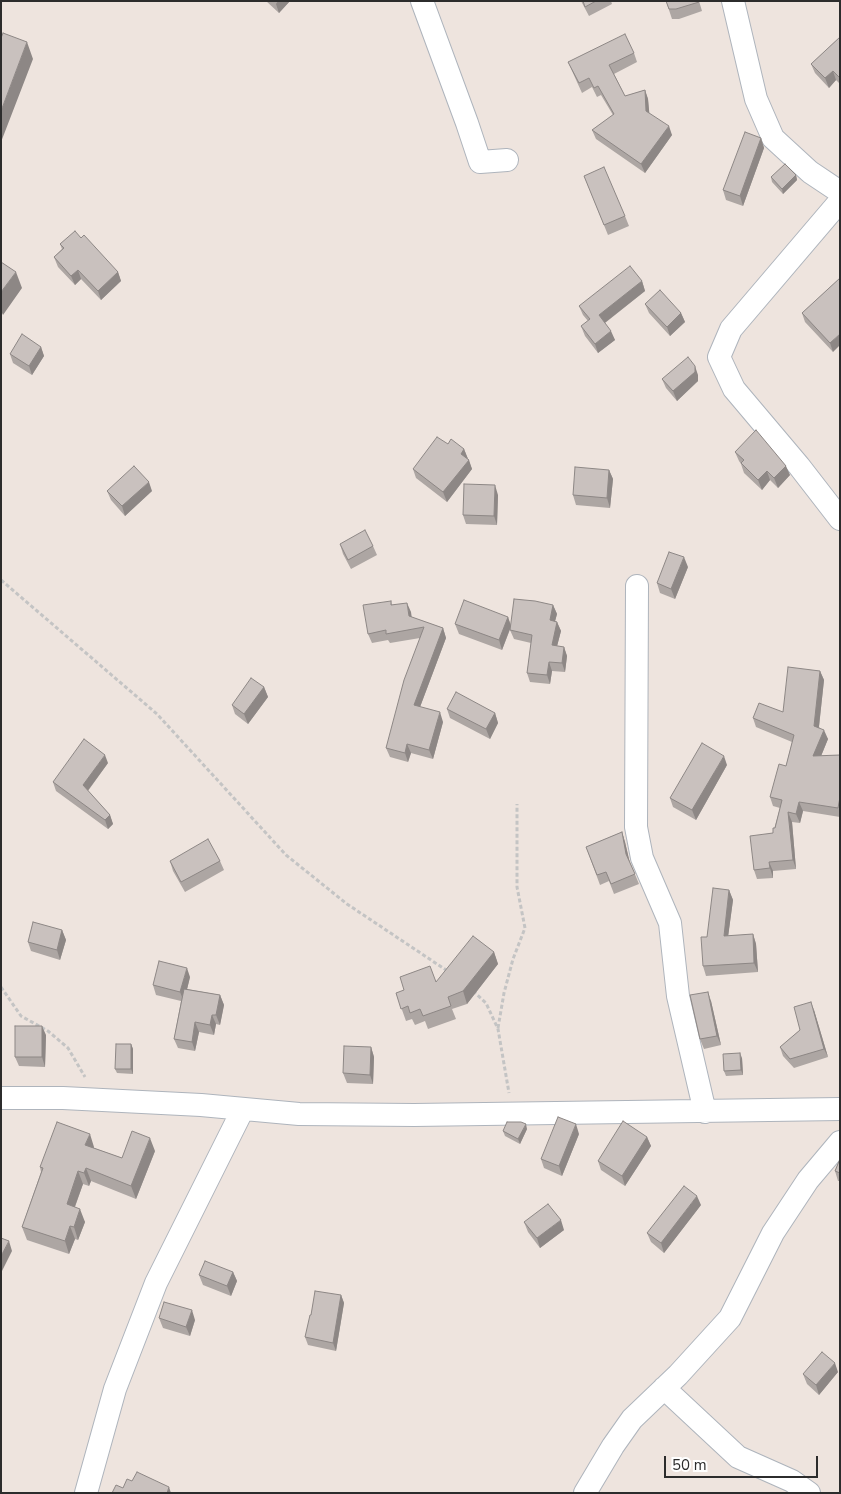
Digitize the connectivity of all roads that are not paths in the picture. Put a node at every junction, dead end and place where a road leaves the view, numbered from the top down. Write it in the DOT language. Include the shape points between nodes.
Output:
graph roads {
  1 [pos="422,1"];
  2 [pos="733,1"];
  3 [pos="507,160"];
  4 [pos="840,192"];
  5 [pos="840,201"];
  6 [pos="840,519"];
  7 [pos="637,586"];
  8 [pos="1,1098"];
  9 [pos="242,1109"];
  10 [pos="840,1109"];
  11 [pos="705,1112"];
  12 [pos="840,1142"];
  13 [pos="664,1388"];
  14 [pos="86,1493"];
  15 [pos="585,1493"];
  16 [pos="809,1493"];
  1 -- 3 [label="street" via="480,162"];
  2 -- 4 [label="street" via="756,99 773,138 810,172"];
  5 -- 6 [label="street" via="731,329 719,357 734,389"];
  7 -- 11 [label="street" via="636,827 642,858 670,923 678,996"];
  8 -- 9 [label="street" via="64,1098"];
  9 -- 11 [label="street" via="299,1114"];
  9 -- 14 [label="street" via="156,1283 116,1389"];
  10 -- 11 [label="street"];
  12 -- 13 [label="street" via="808,1180 773,1233 730,1318"];
  13 -- 15 [label="street" via="632,1419"];
  13 -- 16 [label="street" via="738,1457 792,1481"];
}
